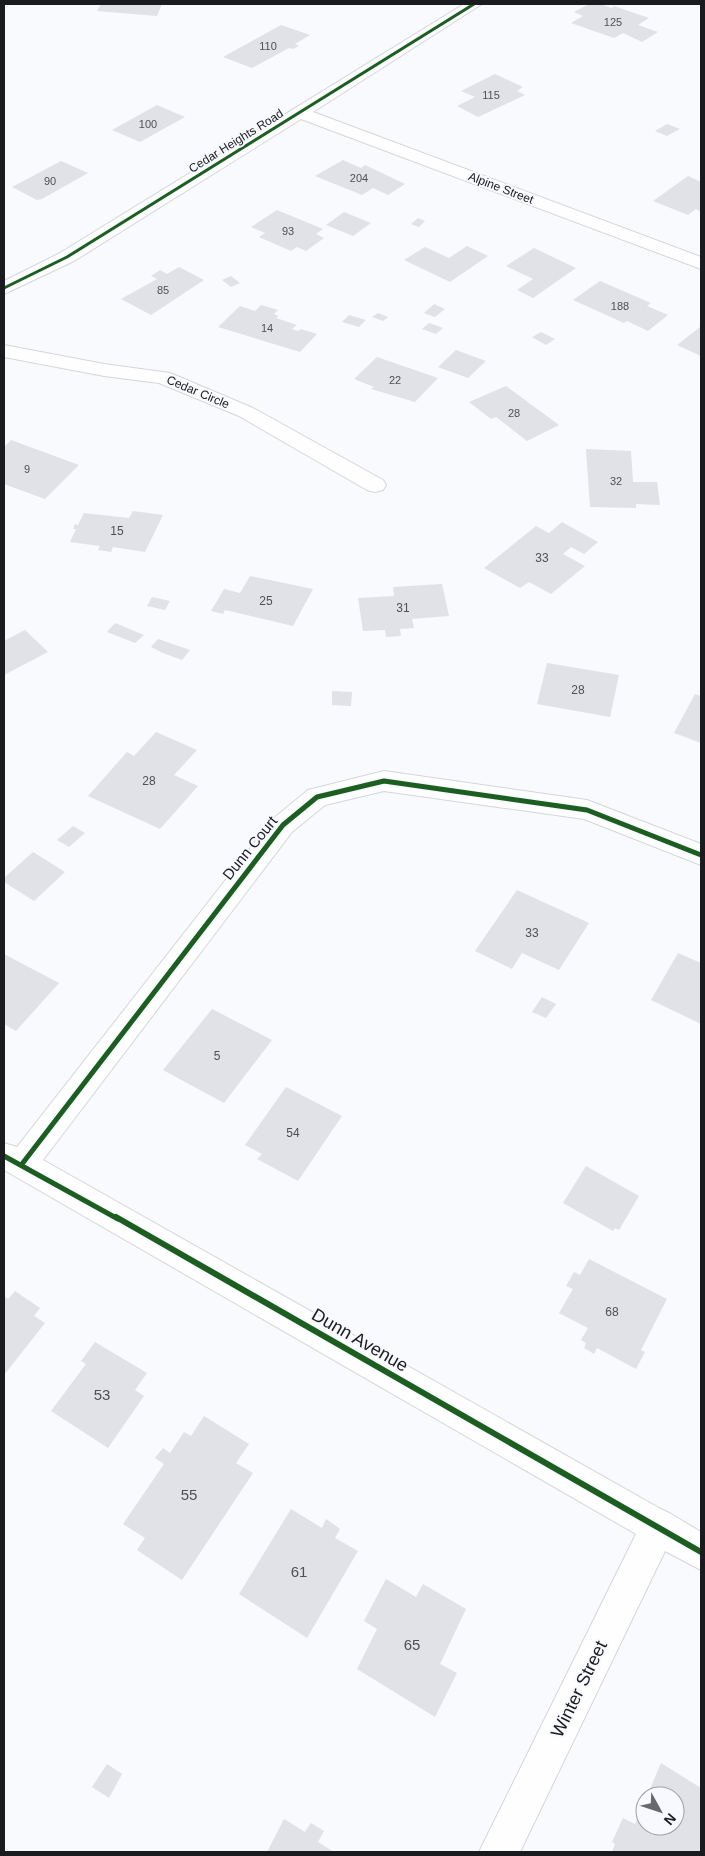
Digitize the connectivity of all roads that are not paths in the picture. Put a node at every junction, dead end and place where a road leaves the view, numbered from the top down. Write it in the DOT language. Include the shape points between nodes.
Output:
graph roads {
  1 [pos="474,4"];
  2 [pos="301,113"];
  3 [pos="701,263"];
  4 [pos="4,288"];
  5 [pos="4,350"];
  6 [pos="375,484"];
  7 [pos="701,855"];
  8 [pos="13,1160"];
  9 [pos="659,1526"];
  10 [pos="701,1552"];
  11 [pos="499,1852"];
  1 -- 2 [label="street, Cedar Heights Road"];
  2 -- 3 [label="street, Alpine Street"];
  2 -- 4 [label="street, Cedar Heights Road" via="67,257"];
  5 -- 6 [label="street, Cedar Circle" via="104,370 163,377 246,412"];
  7 -- 8 [label="street, Dunn Court" via="587,810 384,781 317,797 282,825"];
  8 -- 9 [label="street, Dunn Avenue"];
  9 -- 10 [label="street, Dunn Avenue"];
  9 -- 11 [label="street, Winter Street"];
}
